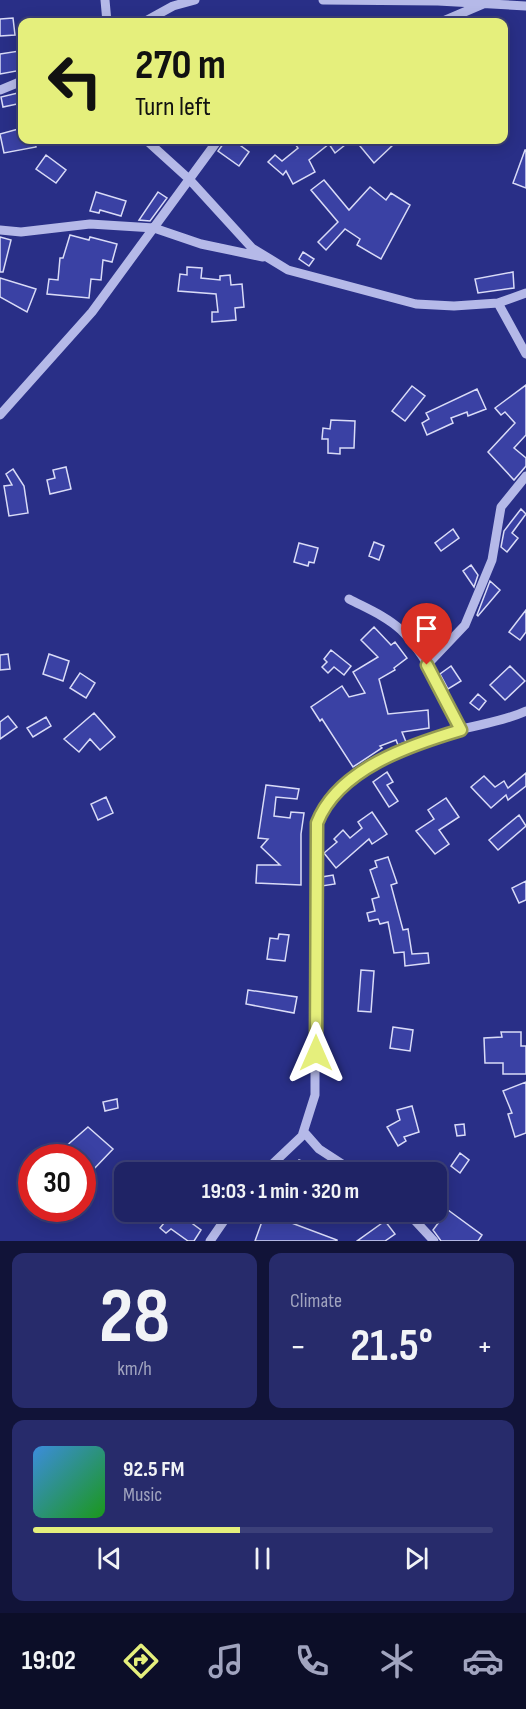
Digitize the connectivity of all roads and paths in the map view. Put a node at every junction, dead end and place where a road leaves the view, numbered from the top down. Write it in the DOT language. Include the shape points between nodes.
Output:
graph roads {
  1 [pos="105,0"];
  2 [pos="195,0"];
  3 [pos="323,0"];
  4 [pos="499,2"];
  5 [pos="484,4"];
  6 [pos="526,6"];
  7 [pos="107,18"];
  8 [pos="151,18"];
  9 [pos="451,18"];
  10 [pos="18,83"];
  11 [pos="0,90"];
  12 [pos="150,144"];
  13 [pos="215,144"];
  14 [pos="189,179"];
  15 [pos="154,228"];
  16 [pos="0,230"];
  17 [pos="264,258"];
  18 [pos="526,293"];
  19 [pos="498,303"];
  20 [pos="526,354"];
  21 [pos="0,415"];
  22 [pos="526,476"];
  23 [pos="349,598"];
  24 [pos="427,665"];
  25 [pos="525,714"];
  26 [pos="461,730"];
  27 [pos="304,1132"];
  28 [pos="275,1162"];
  29 [pos="339,1162"];
  30 [pos="223,1222"];
  31 [pos="416,1222"];
  32 [pos="210,1241"];
  33 [pos="434,1241"];
  1 -- 7 [label="street"];
  2 -- 8 [label="street" via="172,6"];
  3 -- 5 [label="street"];
  4 -- 5 [label="street"];
  4 -- 6 [label="street"];
  5 -- 9 [label="street"];
  10 -- 11 [label="street"];
  12 -- 14 [label="street"];
  13 -- 14 [label="street"];
  14 -- 15 [label="street"];
  14 -- 17 [label="street"];
  15 -- 16 [label="street" via="90,224 21,232"];
  15 -- 17 [label="street" via="201,244"];
  15 -- 21 [label="street" via="92,312"];
  17 -- 19 [label="street" via="305,276 416,304"];
  18 -- 19 [label="street"];
  19 -- 20 [label="street"];
  22 -- 24 [label="street" via="501,507 492,560 465,625"];
  23 -- 24 [label="street" via="400,629"];
  24 -- 26 [label="street"];
  25 -- 26 [label="street"];
  26 -- 27 [label="street" via="377,762 324,807 317,823 316,1077"];
  27 -- 28 [label="street"];
  27 -- 29 [label="street" via="319,1149"];
  30 -- 32 [label="street"];
  31 -- 33 [label="street"];
}
